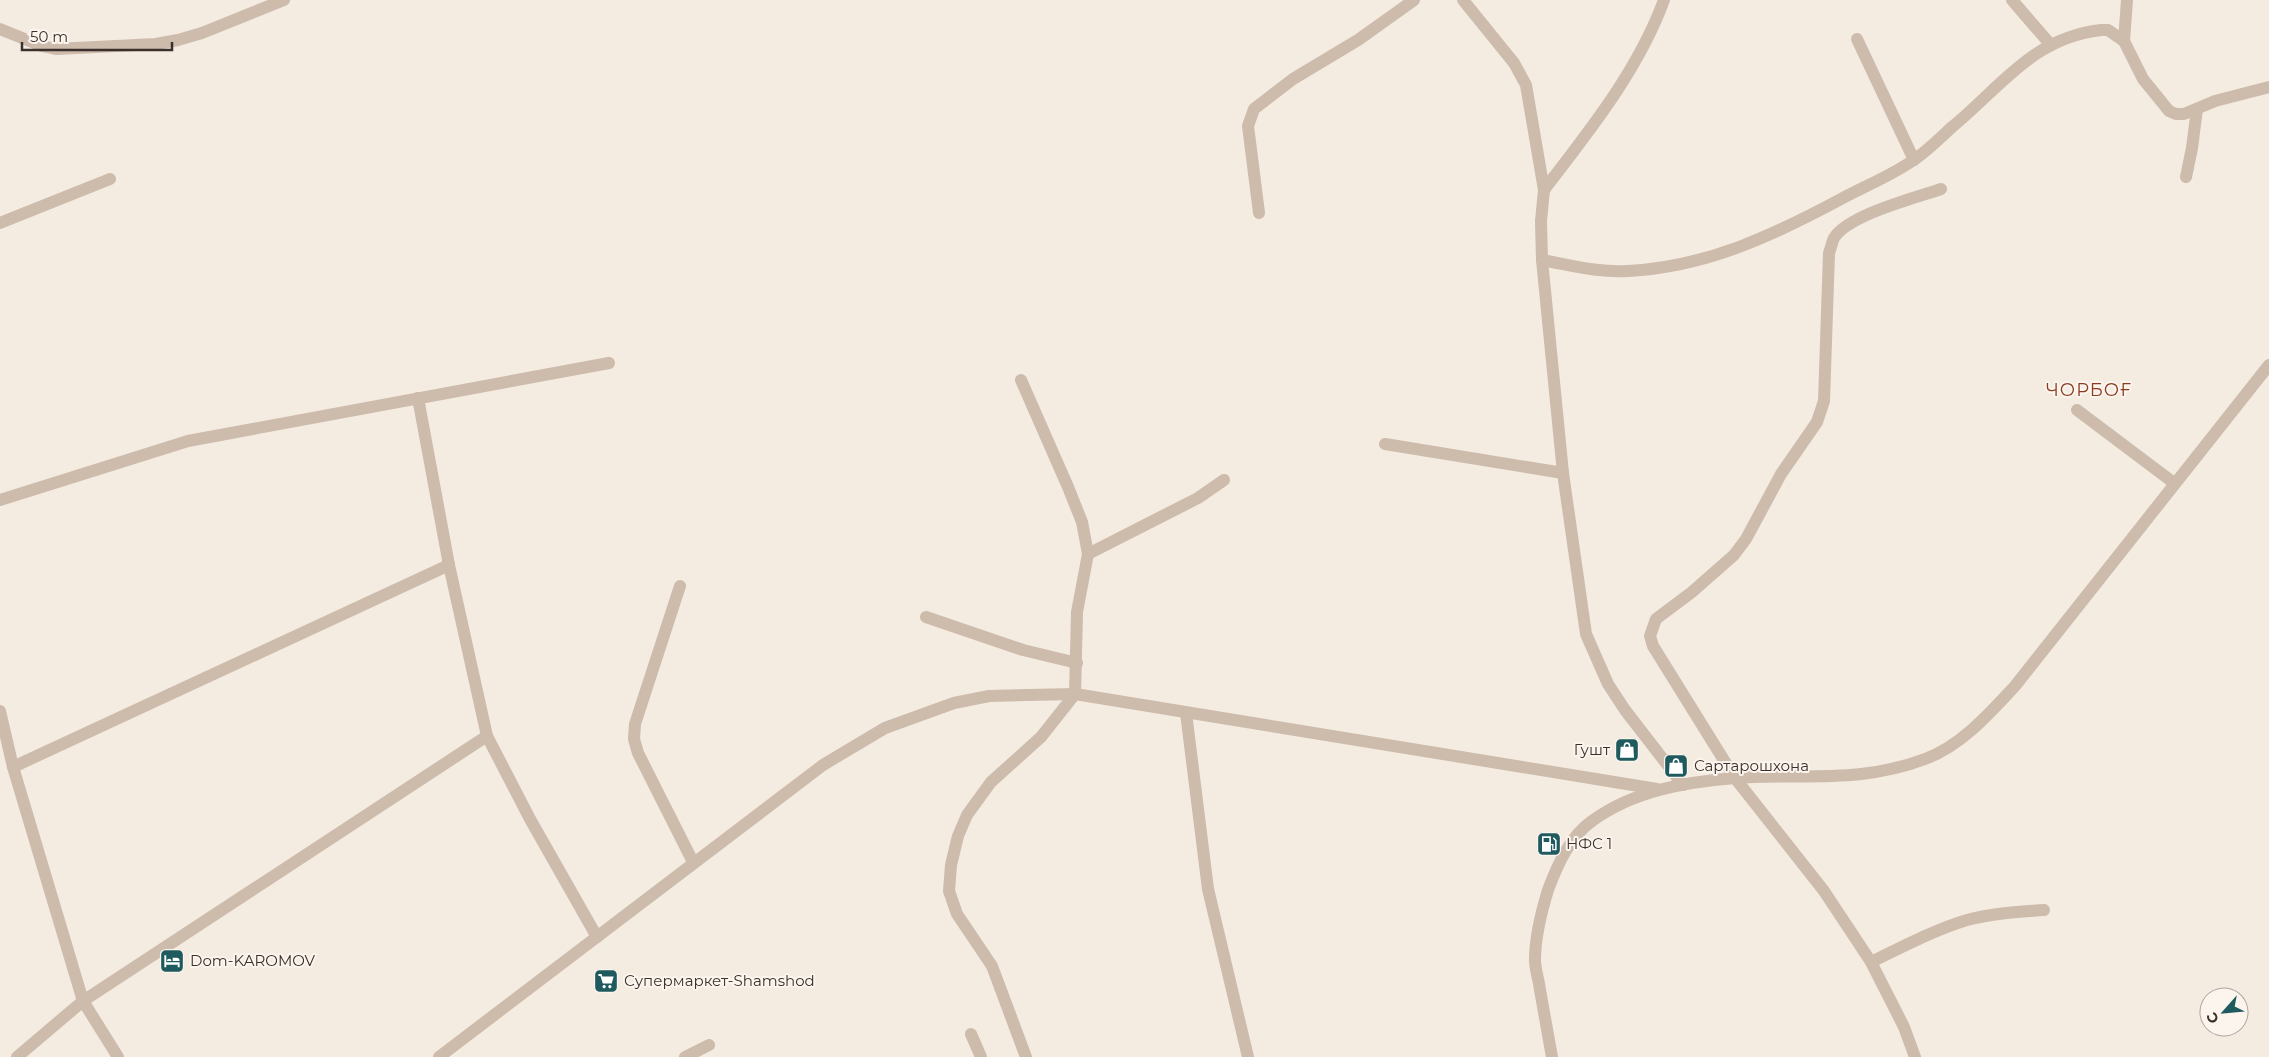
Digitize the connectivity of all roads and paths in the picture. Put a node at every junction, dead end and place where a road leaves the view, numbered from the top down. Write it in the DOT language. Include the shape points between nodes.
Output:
graph roads {
  1 [pos="284,0"];
  2 [pos="1414,0"];
  3 [pos="1463,0"];
  4 [pos="1664,0"];
  5 [pos="2012,0"];
  6 [pos="2127,0"];
  7 [pos="0,29"];
  8 [pos="1858,39"];
  9 [pos="2124,41"];
  10 [pos="2050,44"];
  11 [pos="2269,87"];
  12 [pos="2197,109"];
  13 [pos="1914,160"];
  14 [pos="2186,177"];
  15 [pos="110,179"];
  16 [pos="1942,189"];
  17 [pos="1544,190"];
  18 [pos="1258,213"];
  19 [pos="0,223"];
  20 [pos="1542,260"];
  21 [pos="609,363"];
  22 [pos="2269,365"];
  23 [pos="1021,380"];
  24 [pos="418,398"];
  25 [pos="2077,410"];
  26 [pos="1385,444"];
  27 [pos="1563,473"];
  28 [pos="1224,480"];
  29 [pos="2174,483"];
  30 [pos="0,500"];
  31 [pos="1088,554"];
  32 [pos="449,564"];
  33 [pos="680,586"];
  34 [pos="926,617"];
  35 [pos="1077,663"];
  36 [pos="1075,694"];
  37 [pos="0,711"];
  38 [pos="1186,712"];
  39 [pos="487,736"];
  40 [pos="13,766"];
  41 [pos="1735,778"];
  42 [pos="1683,785"];
  43 [pos="1657,789"];
  44 [pos="693,862"];
  45 [pos="2044,910"];
  46 [pos="597,937"];
  47 [pos="1871,962"];
  48 [pos="83,1001"];
  49 [pos="971,1034"];
  50 [pos="709,1044"];
  51 [pos="17,1057"];
  52 [pos="118,1057"];
  53 [pos="439,1057"];
  54 [pos="685,1057"];
  55 [pos="981,1057"];
  56 [pos="1026,1057"];
  57 [pos="1248,1057"];
  58 [pos="1552,1057"];
  59 [pos="1915,1057"];
  1 -- 7 [label="street" via="202,33 156,44 56,49"];
  2 -- 18 [label="street" via="1254,108 1248,126"];
  3 -- 17 [label="street" via="1514,63 1526,85"];
  4 -- 17 [label="street" via="1655,25 1607,108"];
  5 -- 10 [label="street"];
  6 -- 9 [label="street"];
  8 -- 13 [label="street"];
  9 -- 10 [label="street" via="2108,30 2101,30"];
  9 -- 12 [label="street" via="2142,78 2163,106 2176,114"];
  10 -- 13 [label="street" via="2016,68 1976,108"];
  11 -- 12 [label="street"];
  12 -- 14 [label="street"];
  13 -- 20 [label="street" via="1790,227 1742,248 1628,271"];
  15 -- 19 [label="street"];
  16 -- 41 [label="street" via="1861,217 1845,226 1834,238 1829,253 1824,401 1817,422 1781,474 1734,555 1656,619 1652,627 1653,646"];
  17 -- 20 [label="street"];
  20 -- 27 [label="street"];
  21 -- 24 [label="street"];
  22 -- 29 [label="street"];
  23 -- 31 [label="street" via="1072,496 1082,522"];
  24 -- 30 [label="street" via="188,441"];
  24 -- 32 [label="street"];
  25 -- 29 [label="street"];
  26 -- 27 [label="street"];
  27 -- 42 [label="street" via="1586,634 1595,658 1624,710"];
  28 -- 31 [label="street" via="1198,498"];
  29 -- 41 [label="street" via="2015,686 1957,741 1927,758 1894,770 1850,776"];
  31 -- 35 [label="street" via="1077,612"];
  32 -- 39 [label="street"];
  32 -- 40 [label="street"];
  33 -- 44 [label="street" via="635,724 634,739"];
  34 -- 35 [label="street" via="1023,650"];
  35 -- 36 [label="street"];
  36 -- 38 [label="street"];
  36 -- 44 [label="street" via="989,696 945,706 885,728 823,765"];
  36 -- 56 [label="street" via="1041,737 978,798 958,836 951,865 949,891 952,902 992,966"];
  37 -- 40 [label="street"];
  38 -- 43 [label="street"];
  38 -- 57 [label="street" via="1208,890"];
  39 -- 46 [label="street"];
  39 -- 48 [label="street"];
  40 -- 48 [label="street"];
  41 -- 42 [label="street"];
  41 -- 47 [label="street" via="1824,891"];
  42 -- 43 [label="street"];
  43 -- 58 [label="street" via="1623,802 1591,821 1571,842 1553,877 1539,918 1535,961"];
  44 -- 46 [label="street"];
  45 -- 47 [label="street" via="1993,914 1968,920"];
  46 -- 53 [label="street"];
  47 -- 59 [label="street" via="1904,1027"];
  48 -- 51 [label="street"];
  48 -- 52 [label="street"];
  49 -- 55 [label="street"];
  50 -- 54 [label="street"];
}
